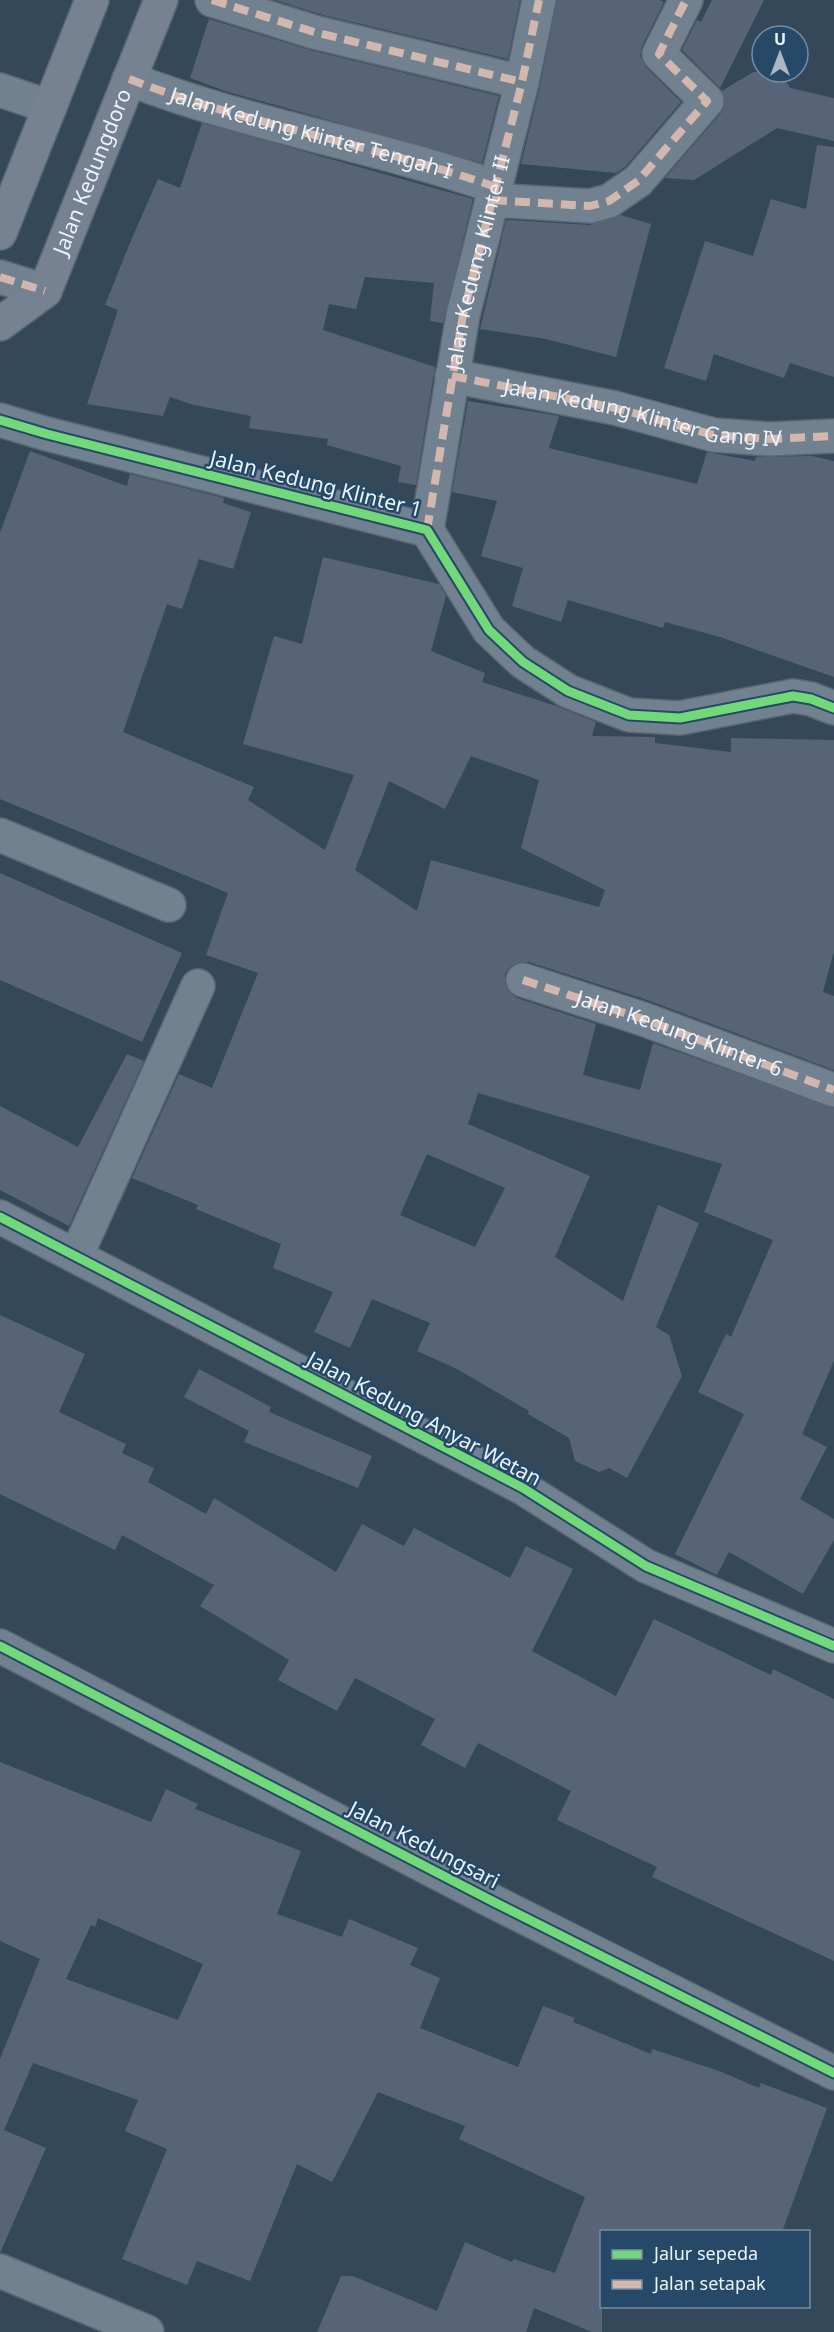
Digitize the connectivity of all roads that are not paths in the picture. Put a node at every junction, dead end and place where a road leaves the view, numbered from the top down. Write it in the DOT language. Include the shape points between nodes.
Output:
graph roads {
  1 [pos="92,0"];
  2 [pos="161,0"];
  3 [pos="212,0"];
  4 [pos="539,0"];
  5 [pos="686,0"];
  6 [pos="129,79"];
  7 [pos="522,82"];
  8 [pos="0,90"];
  9 [pos="50,107"];
  10 [pos="494,193"];
  11 [pos="0,233"];
  12 [pos="0,277"];
  13 [pos="45,291"];
  14 [pos="0,324"];
  15 [pos="452,376"];
  16 [pos="0,420"];
  17 [pos="834,436"];
  18 [pos="427,530"];
  19 [pos="834,708"];
  20 [pos="0,835"];
  21 [pos="169,905"];
  22 [pos="523,981"];
  23 [pos="198,986"];
  24 [pos="834,1090"];
  25 [pos="0,1217"];
  26 [pos="77,1254"];
  27 [pos="0,1646"];
  28 [pos="834,1646"];
  29 [pos="834,2073"];
  30 [pos="0,2271"];
  31 [pos="147,2332"];
  1 -- 9 [label="main road"];
  2 -- 6 [label="main road, Jalan Kedungdoro"];
  3 -- 7 [label="street" via="314,32"];
  4 -- 7 [label="street, Jalan Kedung Klinter II"];
  5 -- 10 [label="street, Jalan Kedung Klinter Tengah I" via="659,54 707,101 638,181 609,201 590,206"];
  6 -- 10 [label="street, Jalan Kedung Klinter Tengah I" via="226,113 438,168"];
  6 -- 13 [label="main road, Jalan Kedungdoro"];
  7 -- 10 [label="street, Jalan Kedung Klinter II"];
  8 -- 9 [label="street"];
  9 -- 11 [label="main road"];
  10 -- 15 [label="street, Jalan Kedung Klinter II"];
  12 -- 13 [label="street"];
  13 -- 14 [label="main road"];
  15 -- 17 [label="street, Jalan Kedung Klinter Gang IV" via="615,408 714,435 770,439"];
  15 -- 18 [label="street, Jalan Kedung Klinter II"];
  16 -- 18 [label="street, Jalan Kedung Klinter 1"];
  18 -- 19 [label="street, Jalan Kedung Klinter 1" via="489,630 523,662 568,691 629,715 680,718 793,696"];
  20 -- 21 [label="street"];
  22 -- 24 [label="street, Jalan Kedung Klinter 6" via="643,1019"];
  23 -- 26 [label="street"];
  25 -- 26 [label="street, Jalan Kedung Anyar Wetan"];
  26 -- 28 [label="street, Jalan Kedung Anyar Wetan" via="523,1488 646,1566"];
  27 -- 29 [label="street, Jalan Kedungsari"];
  30 -- 31 [label="street"];
}
